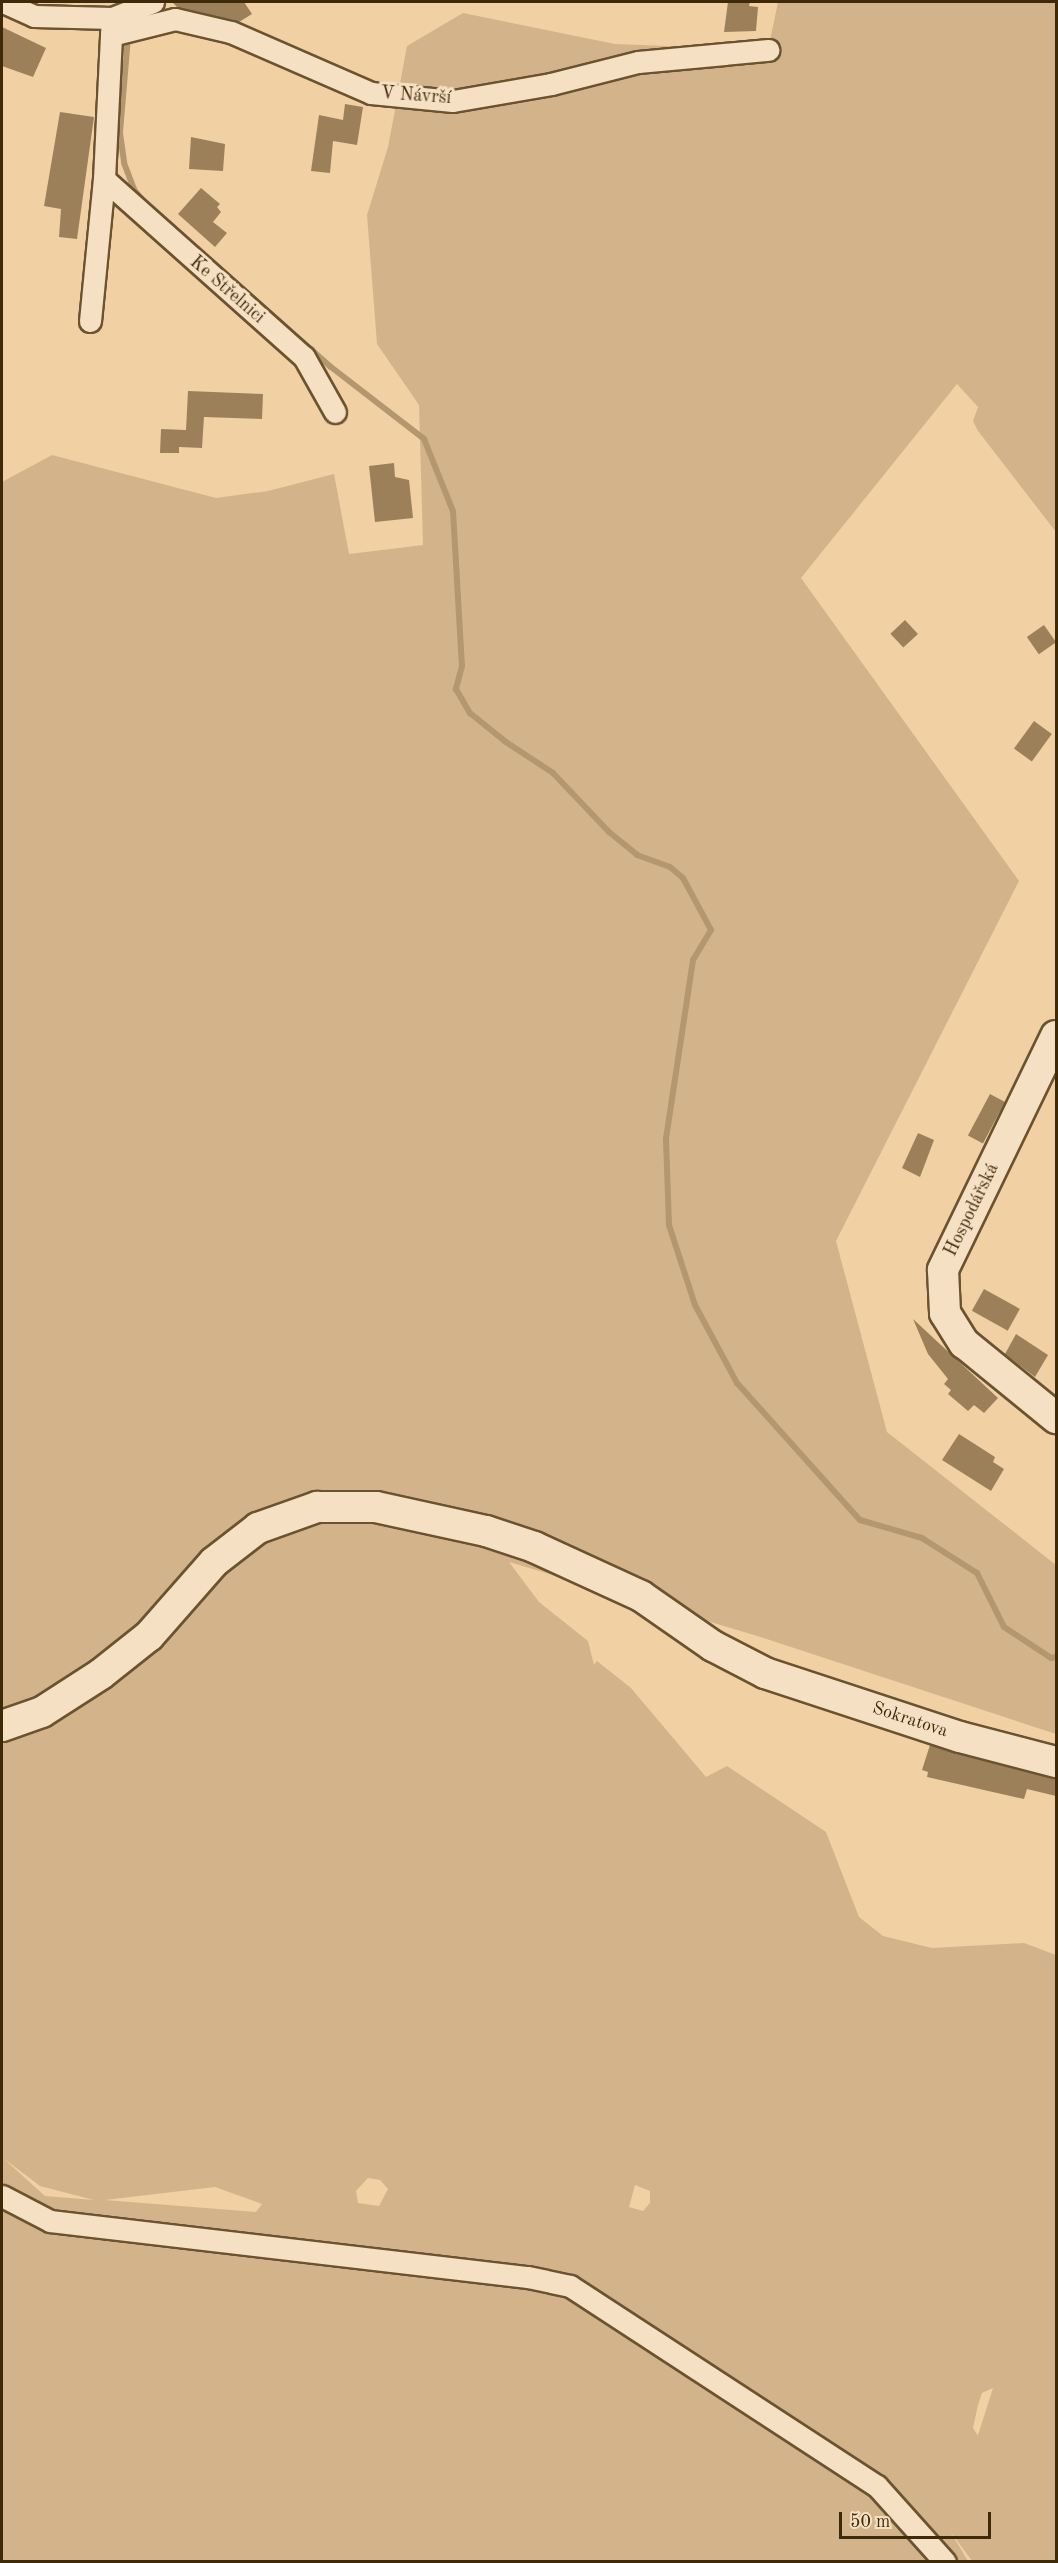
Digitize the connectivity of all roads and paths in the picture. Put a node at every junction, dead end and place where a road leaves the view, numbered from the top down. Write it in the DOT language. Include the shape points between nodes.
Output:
graph roads {
  1 [pos="3,2"];
  2 [pos="153,2"];
  3 [pos="111,26"];
  4 [pos="768,50"];
  5 [pos="104,179"];
  6 [pos="90,321"];
  7 [pos="334,412"];
  8 [pos="1056,1036"];
  9 [pos="1055,1413"];
  10 [pos="2,1726"];
  11 [pos="1056,1762"];
  12 [pos="2,2196"];
  13 [pos="945,2562"];
  1 -- 3 [label="street" via="34,16"];
  2 -- 3 [label="street"];
  3 -- 4 [label="street, V Návrší" via="175,20 231,32 371,93 453,101 551,84 638,62"];
  3 -- 5 [label="street"];
  5 -- 6 [label="street"];
  5 -- 7 [label="street, Ke Střelnici" via="304,357"];
  8 -- 9 [label="street, Hospodářská" via="943,1270 945,1313 964,1343"];
  10 -- 11 [label="street, Sokratova" via="42,1712 101,1674 149,1636 214,1562 258,1528 317,1507 376,1506 486,1531 534,1547 641,1596 713,1646 765,1672 960,1737"];
  12 -- 13 [label="street" via="50,2221 528,2277 570,2286 877,2486"];
}
